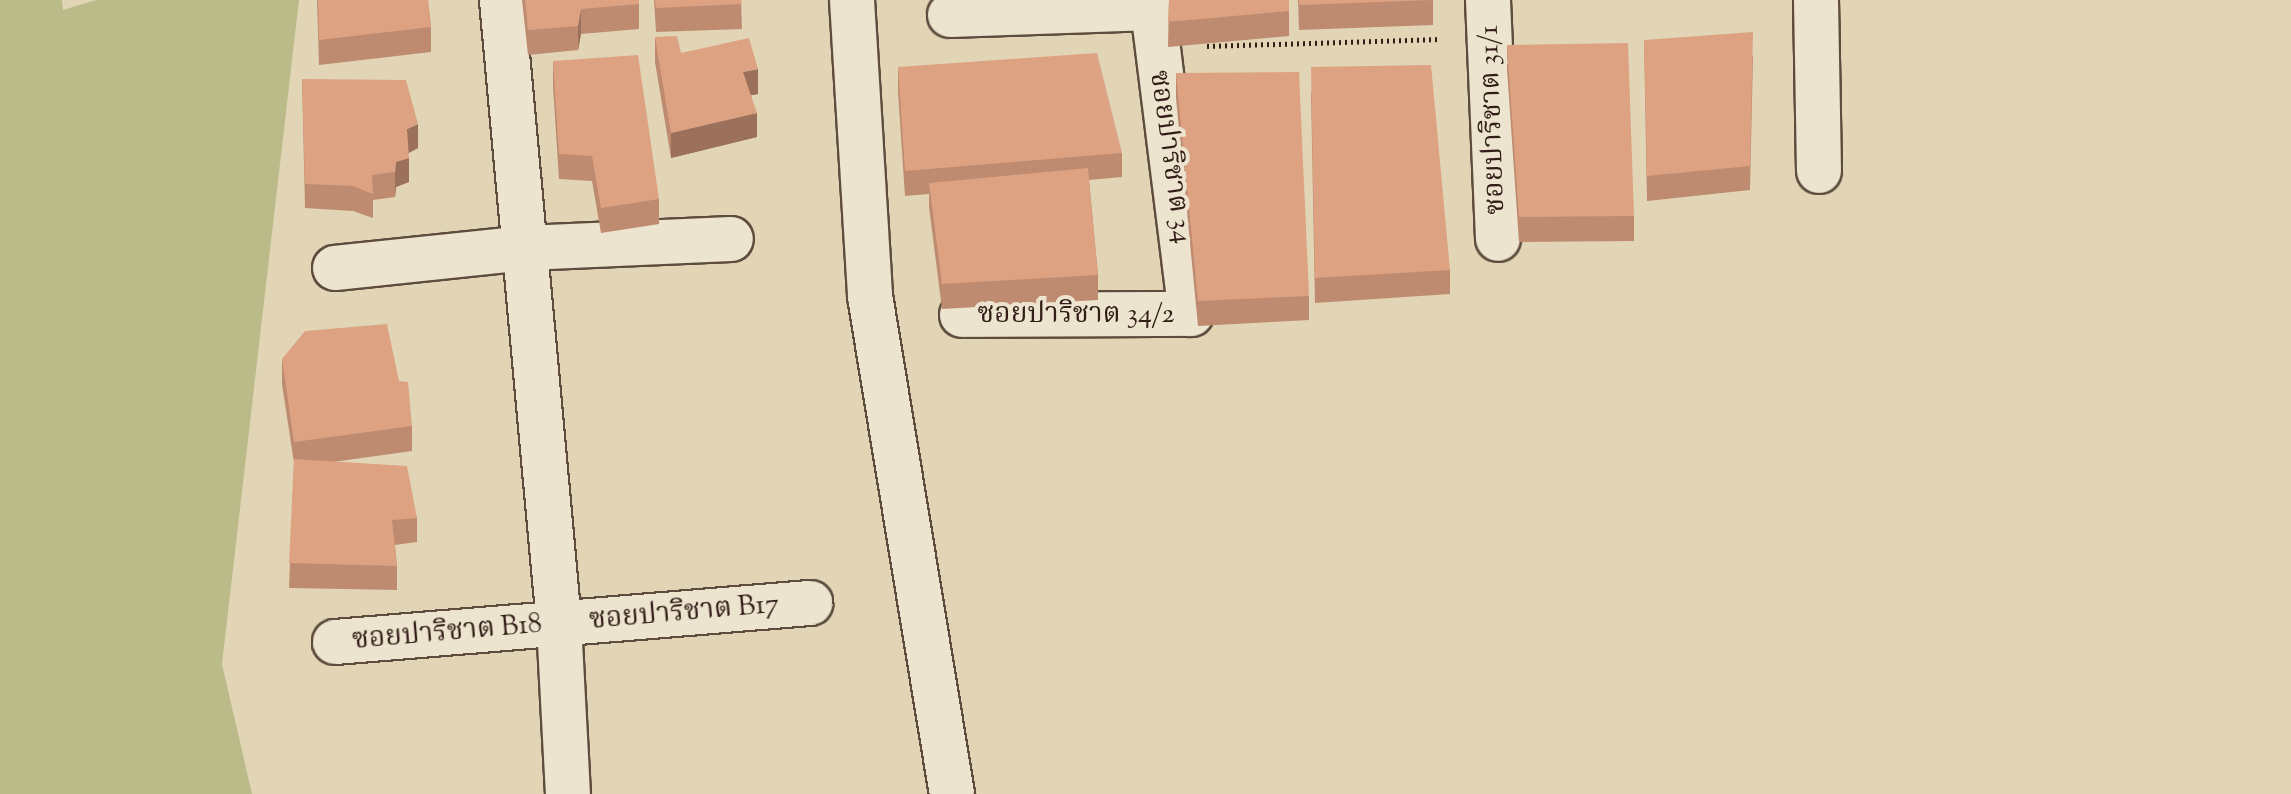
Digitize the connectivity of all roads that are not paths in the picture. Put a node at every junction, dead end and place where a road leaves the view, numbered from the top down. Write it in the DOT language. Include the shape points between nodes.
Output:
graph roads {
  1 [pos="502,0"];
  2 [pos="852,0"];
  3 [pos="1816,0"];
  4 [pos="950,15"];
  5 [pos="1153,18"];
  6 [pos="1489,19"];
  7 [pos="1819,171"];
  8 [pos="731,239"];
  9 [pos="1498,239"];
  10 [pos="525,248"];
  11 [pos="335,268"];
  12 [pos="1191,314"];
  13 [pos="962,315"];
  14 [pos="810,603"];
  15 [pos="559,623"];
  16 [pos="335,642"];
  17 [pos="568,794"];
  18 [pos="952,794"];
  1 -- 10 [label="street"];
  2 -- 18 [label="street" via="870,296"];
  3 -- 7 [label="street"];
  4 -- 5 [label="street"];
  5 -- 12 [label="street, ซอยปาริชาต 34"];
  6 -- 9 [label="street, ซอยปาริชาต 31/1"];
  8 -- 10 [label="street"];
  10 -- 11 [label="street"];
  10 -- 15 [label="street"];
  12 -- 13 [label="street, ซอยปาริชาต 34/2"];
  14 -- 15 [label="street, ซอยปาริชาต B17"];
  15 -- 16 [label="street, ซอยปาริชาต B18"];
  15 -- 17 [label="street"];
}
